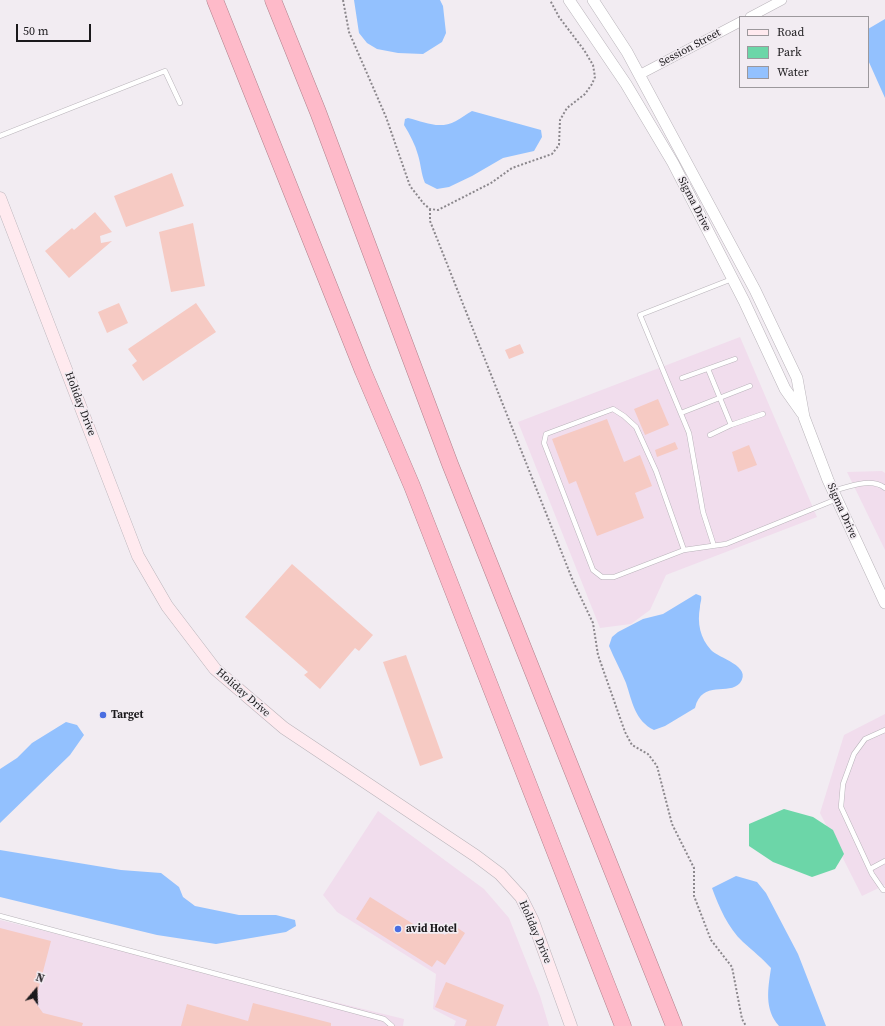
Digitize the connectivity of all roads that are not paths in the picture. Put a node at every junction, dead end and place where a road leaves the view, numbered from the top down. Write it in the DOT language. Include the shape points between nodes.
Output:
graph roads {
  1 [pos="215,0"];
  2 [pos="273,0"];
  3 [pos="569,0"];
  4 [pos="594,0"];
  5 [pos="782,0"];
  6 [pos="752,16"];
  7 [pos="739,23"];
  8 [pos="639,75"];
  9 [pos="626,84"];
  10 [pos="180,103"];
  11 [pos="0,136"];
  12 [pos="0,198"];
  13 [pos="732,279"];
  14 [pos="735,359"];
  15 [pos="708,369"];
  16 [pos="682,378"];
  17 [pos="750,386"];
  18 [pos="721,397"];
  19 [pos="681,413"];
  20 [pos="763,414"];
  21 [pos="804,417"];
  22 [pos="731,425"];
  23 [pos="710,435"];
  24 [pos="885,488"];
  25 [pos="835,495"];
  26 [pos="714,546"];
  27 [pos="684,550"];
  28 [pos="885,603"];
  29 [pos="885,730"];
  30 [pos="885,861"];
  31 [pos="870,869"];
  32 [pos="885,890"];
  33 [pos="0,916"];
  34 [pos="392,1026"];
  35 [pos="571,1026"];
  36 [pos="623,1026"];
  37 [pos="674,1026"];
  1 -- 36 [label="highway" via="412,486"];
  2 -- 37 [label="highway" via="318,112 450,464"];
  3 -- 9 [label="street, Sigma Drive"];
  4 -- 8 [label="street, Sigma Drive"];
  5 -- 6 [label="street"];
  7 -- 8 [label="street, Session Street"];
  8 -- 9 [label="street"];
  8 -- 21 [label="street, Sigma Drive" via="755,290 797,378"];
  9 -- 13 [label="street, Sigma Drive" via="673,163"];
  10 -- 11 [label="lane" via="165,71"];
  12 -- 35 [label="main road, Holiday Drive" via="138,556 167,606 215,669 284,728 500,874 521,897 533,921"];
  13 -- 19 [label="lane" via="640,315"];
  13 -- 21 [label="street, Sigma Drive" via="785,389"];
  14 -- 15 [label="lane"];
  15 -- 16 [label="lane"];
  15 -- 18 [label="lane"];
  17 -- 18 [label="lane"];
  18 -- 19 [label="lane"];
  18 -- 22 [label="lane"];
  19 -- 26 [label="lane" via="689,433 703,512"];
  20 -- 22 [label="lane"];
  21 -- 25 [label="street, Sigma Drive"];
  22 -- 23 [label="lane"];
  24 -- 25 [label="lane" via="864,483"];
  25 -- 26 [label="lane" via="726,544"];
  25 -- 28 [label="street, Sigma Drive"];
  26 -- 27 [label="lane"];
  27 -- 27 [label="lane" via="614,577 602,576 593,570 544,443 546,434 613,410 624,416 636,427 656,471"];
  29 -- 31 [label="lane" via="865,739 854,754 843,784 841,807"];
  30 -- 31 [label="lane"];
  31 -- 32 [label="lane" via="882,890"];
  33 -- 34 [label="lane" via="384,1019"];
}
